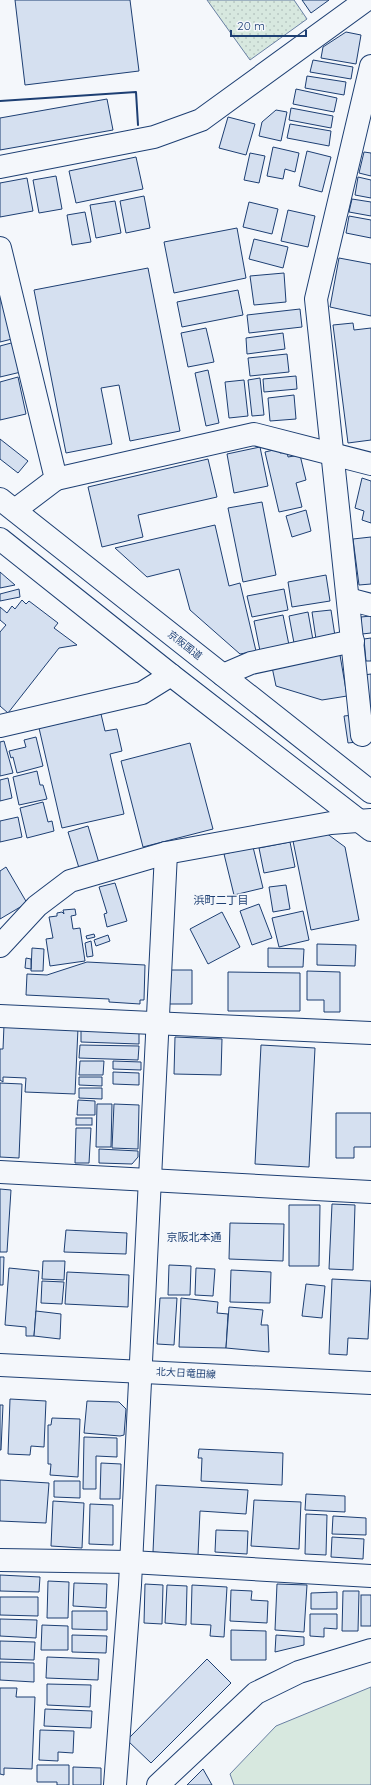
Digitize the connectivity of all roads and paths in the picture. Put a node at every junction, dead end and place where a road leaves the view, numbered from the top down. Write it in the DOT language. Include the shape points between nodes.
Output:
graph roads {
  1 [pos="366,0"];
  2 [pos="371,66"];
  3 [pos="0,167"];
  4 [pos="0,248"];
  5 [pos="333,453"];
  6 [pos="371,464"];
  7 [pos="56,480"];
  8 [pos="7,504"];
  9 [pos="0,539"];
  10 [pos="348,599"];
  11 [pos="371,605"];
  12 [pos="353,641"];
  13 [pos="171,675"];
  14 [pos="223,675"];
  15 [pos="0,726"];
  16 [pos="362,735"];
  17 [pos="371,792"];
  18 [pos="367,823"];
  19 [pos="166,853"];
  20 [pos="0,946"];
  21 [pos="0,1016"];
  22 [pos="157,1022"];
  23 [pos="371,1032"];
  24 [pos="0,1172"];
  25 [pos="149,1180"];
  26 [pos="371,1192"];
  27 [pos="0,1365"];
  28 [pos="140,1371"];
  29 [pos="371,1383"];
  30 [pos="0,1560"];
  31 [pos="131,1562"];
  32 [pos="371,1576"];
  33 [pos="371,1650"];
  34 [pos="115,1785"];
  35 [pos="158,1785"];
  1 -- 3 [label="main road" via="201,120 154,137"];
  2 -- 5 [label="main road" via="316,299"];
  4 -- 7 [label="main road"];
  5 -- 6 [label="main road"];
  5 -- 7 [label="main road" via="254,434"];
  5 -- 10 [label="main road"];
  7 -- 8 [label="main road"];
  8 -- 14 [label="main road, 京阪国道"];
  9 -- 13 [label="main road"];
  10 -- 11 [label="main road"];
  10 -- 12 [label="main road"];
  12 -- 14 [label="main road" via="251,663"];
  12 -- 16 [label="main road"];
  13 -- 15 [label="main road" via="142,693"];
  13 -- 18 [label="main road"];
  14 -- 17 [label="main road, 京阪国道"];
  18 -- 19 [label="main road" via="332,823"];
  19 -- 20 [label="main road" via="70,881 37,906"];
  19 -- 22 [label="main road"];
  21 -- 22 [label="main road"];
  22 -- 23 [label="main road"];
  22 -- 25 [label="main road"];
  24 -- 25 [label="main road"];
  25 -- 26 [label="main road"];
  25 -- 28 [label="main road"];
  27 -- 28 [label="main road, 北大日竜田線"];
  28 -- 29 [label="main road, 北大日竜田線"];
  28 -- 31 [label="main road"];
  30 -- 31 [label="main road"];
  31 -- 32 [label="main road"];
  31 -- 34 [label="main road"];
  33 -- 35 [label="main road" via="299,1672 256,1693"];
}
